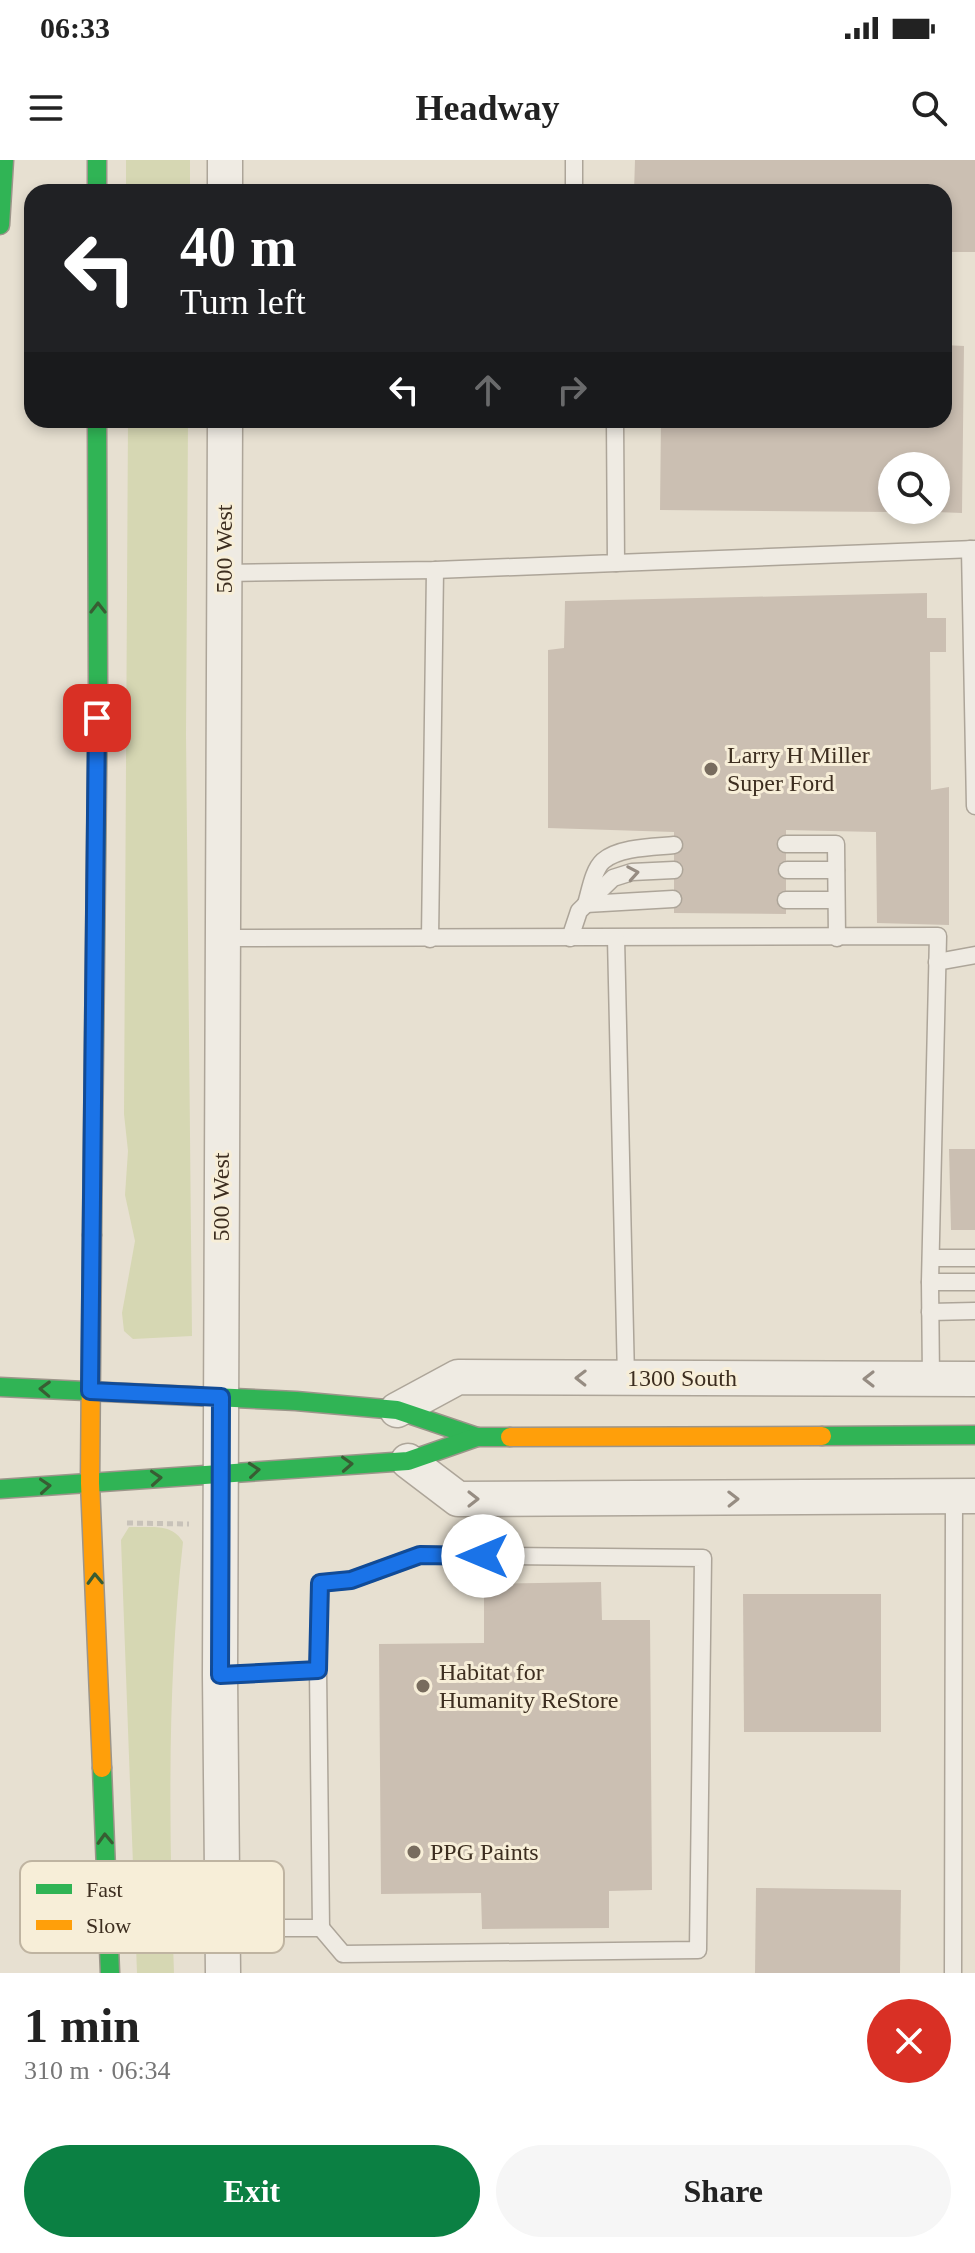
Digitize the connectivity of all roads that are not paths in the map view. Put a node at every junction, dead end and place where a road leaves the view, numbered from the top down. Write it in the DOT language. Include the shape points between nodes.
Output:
graph roads {
  1 [pos="4,160"];
  2 [pos="97,160"];
  3 [pos="225,160"];
  4 [pos="574,160"];
  5 [pos="97,184"];
  6 [pos="225,184"];
  7 [pos="574,184"];
  8 [pos="0,225"];
  9 [pos="97,428"];
  10 [pos="225,428"];
  11 [pos="615,428"];
  12 [pos="972,549"];
  13 [pos="616,563"];
  14 [pos="435,570"];
  15 [pos="224,573"];
  16 [pos="975,806"];
  17 [pos="786,844"];
  18 [pos="674,845"];
  19 [pos="674,870"];
  20 [pos="787,870"];
  21 [pos="836,870"];
  22 [pos="673,899"];
  23 [pos="786,900"];
  24 [pos="836,900"];
  25 [pos="586,904"];
  26 [pos="222,938"];
  27 [pos="570,938"];
  28 [pos="616,938"];
  29 [pos="837,938"];
  30 [pos="430,939"];
  31 [pos="975,955"];
  32 [pos="937,962"];
  33 [pos="931,1258"];
  34 [pos="975,1258"];
  35 [pos="930,1282"];
  36 [pos="975,1282"];
  37 [pos="975,1311"];
  38 [pos="930,1312"];
  39 [pos="626,1378"];
  40 [pos="931,1379"];
  41 [pos="975,1379"];
  42 [pos="0,1387"];
  43 [pos="90,1391"];
  44 [pos="221,1397"];
  45 [pos="397,1410"];
  46 [pos="975,1435"];
  47 [pos="477,1437"];
  48 [pos="408,1461"];
  49 [pos="221,1473"];
  50 [pos="90,1483"];
  51 [pos="0,1489"];
  52 [pos="964,1496"];
  53 [pos="318,1670"];
  54 [pos="220,1675"];
  55 [pos="105,1861"];
  56 [pos="221,1861"];
  57 [pos="284,1928"];
  58 [pos="321,1928"];
  59 [pos="109,1953"];
  60 [pos="223,1953"];
  61 [pos="110,1973"];
  62 [pos="223,1973"];
  63 [pos="953,1973"];
  1 -- 8 [label="main road"];
  2 -- 5 [label="main road"];
  3 -- 6 [label="street"];
  4 -- 7 [label="lane"];
  43 -- 9 [label="main road, one-way"];
  10 -- 15 [label="street, 500 West"];
  11 -- 13 [label="lane"];
  12 -- 13 [label="lane"];
  12 -- 16 [label="lane"];
  13 -- 14 [label="lane"];
  14 -- 15 [label="lane"];
  14 -- 30 [label="lane"];
  15 -- 26 [label="street, 500 West"];
  17 -- 21 [label="lane" via="836,844"];
  18 -- 25 [label="lane" via="640,847 603,861"];
  25 -- 19 [label="lane, one-way" via="613,878"];
  20 -- 21 [label="lane"];
  21 -- 24 [label="lane"];
  22 -- 25 [label="lane"];
  23 -- 24 [label="lane"];
  24 -- 29 [label="lane"];
  25 -- 27 [label="lane"];
  26 -- 30 [label="lane"];
  26 -- 44 [label="street, 500 West"];
  27 -- 28 [label="lane"];
  27 -- 30 [label="lane"];
  28 -- 29 [label="lane"];
  28 -- 39 [label="lane"];
  29 -- 32 [label="lane" via="938,936"];
  31 -- 32 [label="lane"];
  32 -- 33 [label="lane"];
  33 -- 34 [label="lane"];
  33 -- 35 [label="lane"];
  35 -- 36 [label="lane"];
  35 -- 38 [label="lane"];
  37 -- 38 [label="lane"];
  38 -- 40 [label="lane"];
  40 -- 39 [label="street, 1300 South, one-way"];
  39 -- 45 [label="street, 1300 South, one-way" via="458,1377"];
  40 -- 41 [label="street, 1300 South"];
  43 -- 42 [label="main road, one-way"];
  43 -- 44 [label="main road"];
  43 -- 50 [label="main road"];
  44 -- 45 [label="main road"];
  44 -- 49 [label="street, 500 West"];
  45 -- 47 [label="main road"];
  46 -- 47 [label="main road"];
  47 -- 48 [label="main road"];
  49 -- 48 [label="main road, one-way"];
  48 -- 52 [label="street, one-way" via="458,1499"];
  50 -- 49 [label="main road, one-way"];
  49 -- 54 [label="street, 500 West"];
  51 -- 50 [label="main road, one-way"];
  55 -- 50 [label="main road, one-way"];
  52 -- 63 [label="lane"];
  53 -- 54 [label="lane"];
  53 -- 58 [label="lane"];
  53 -- 58 [label="lane" via="320,1583 351,1580 420,1555 703,1558 698,1950 343,1954"];
  54 -- 56 [label="street, 500 West"];
  57 -- 58 [label="lane"];
  61 -- 59 [label="main road, one-way"];
  60 -- 62 [label="street, 500 West"];
}
